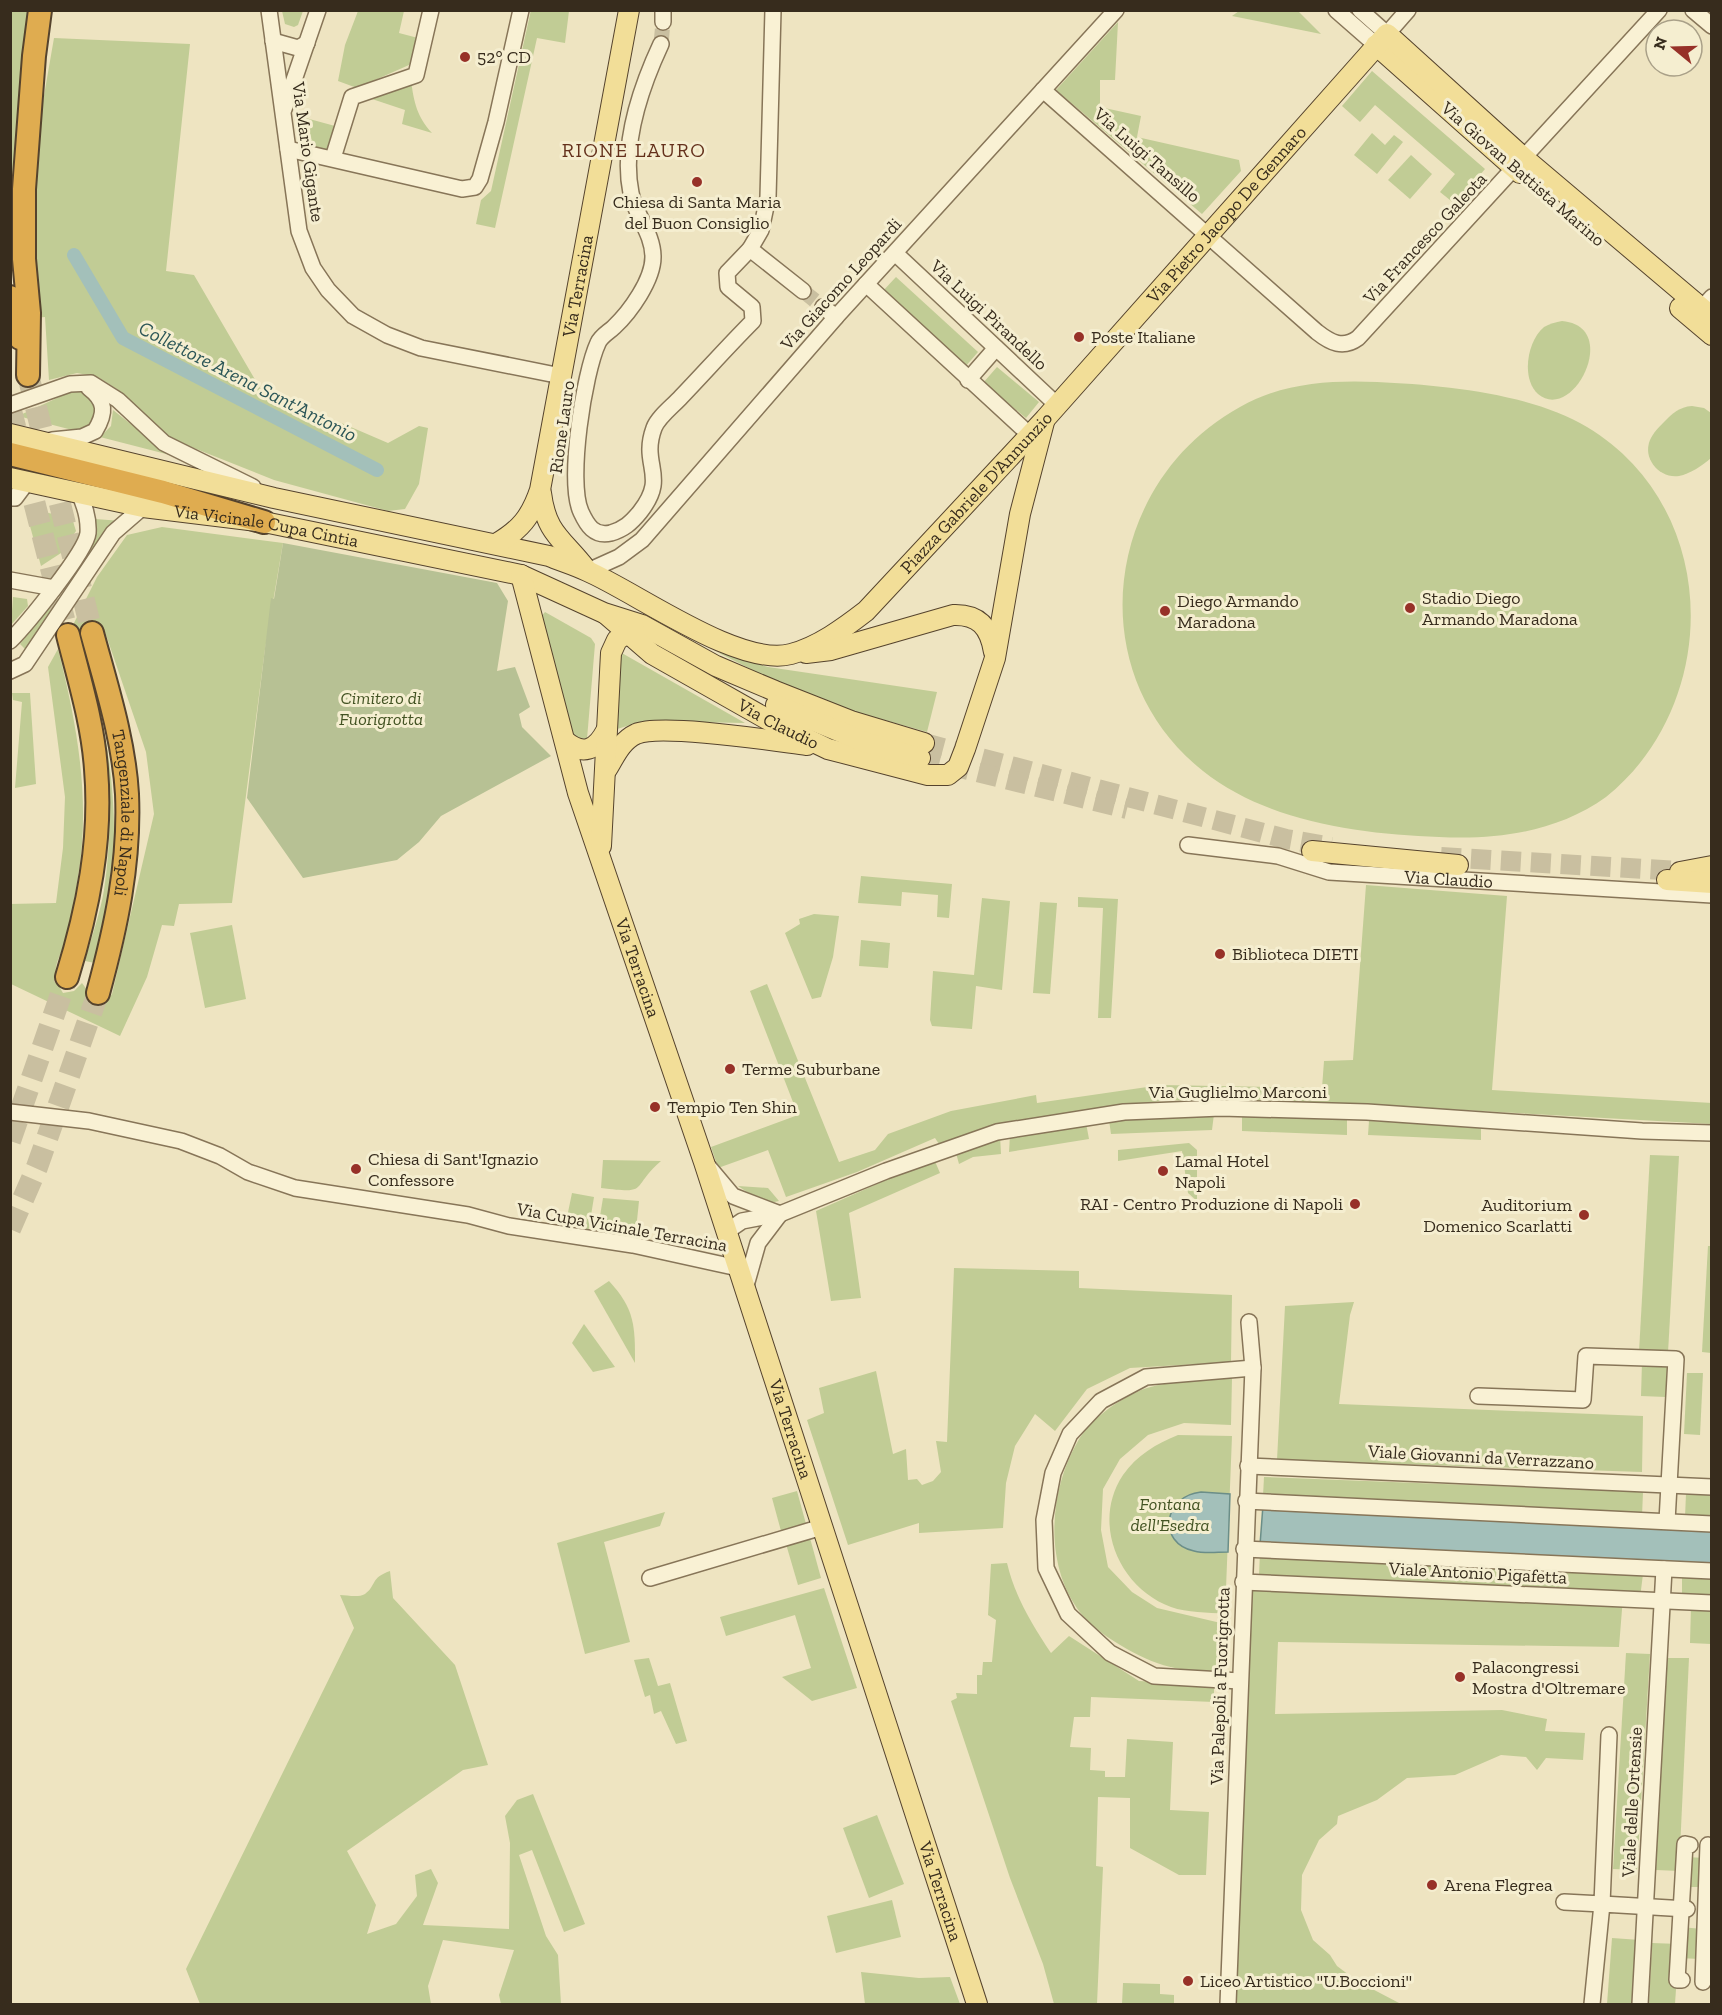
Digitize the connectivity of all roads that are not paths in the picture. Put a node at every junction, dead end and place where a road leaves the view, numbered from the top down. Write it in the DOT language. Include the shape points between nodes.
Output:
graph roads {
  1 [pos="40,10"];
  2 [pos="269,10"];
  3 [pos="318,10"];
  4 [pos="431,10"];
  5 [pos="521,10"];
  6 [pos="629,10"];
  7 [pos="773,10"];
  8 [pos="1116,10"];
  9 [pos="1336,10"];
  10 [pos="1360,10"];
  11 [pos="1408,10"];
  12 [pos="1659,10"];
  13 [pos="1693,10"];
  14 [pos="1712,26"];
  15 [pos="1382,39"];
  16 [pos="273,42"];
  17 [pos="307,43"];
  18 [pos="661,44"];
  19 [pos="1043,90"];
  20 [pos="283,112"];
  21 [pos="288,149"];
  22 [pos="333,158"];
  23 [pos="1520,164"];
  24 [pos="1208,235"];
  25 [pos="750,249"];
  26 [pos="895,253"];
  27 [pos="866,284"];
  28 [pos="803,291"];
  29 [pos="10,297"];
  30 [pos="823,307"];
  31 [pos="1708,307"];
  32 [pos="836,317"];
  33 [pos="1712,335"];
  34 [pos="1334,343"];
  35 [pos="996,348"];
  36 [pos="561,376"];
  37 [pos="968,380"];
  38 [pos="82,382"];
  39 [pos="10,405"];
  40 [pos="1051,412"];
  41 [pos="10,434"];
  42 [pos="1030,435"];
  43 [pos="36,441"];
  44 [pos="10,454"];
  45 [pos="19,480"];
  46 [pos="540,490"];
  47 [pos="79,493"];
  48 [pos="10,498"];
  49 [pos="274,498"];
  50 [pos="144,507"];
  51 [pos="264,522"];
  52 [pos="496,544"];
  53 [pos="66,569"];
  54 [pos="588,571"];
  55 [pos="521,575"];
  56 [pos="10,580"];
  57 [pos="54,588"];
  58 [pos="71,593"];
  59 [pos="604,613"];
  60 [pos="642,625"];
  61 [pos="92,633"];
  62 [pos="624,633"];
  63 [pos="68,635"];
  64 [pos="10,642"];
  65 [pos="790,655"];
  66 [pos="995,658"];
  67 [pos="25,664"];
  68 [pos="10,671"];
  69 [pos="606,731"];
  70 [pos="565,741"];
  71 [pos="828,749"];
  72 [pos="922,750"];
  73 [pos="604,774"];
  74 [pos="948,775"];
  75 [pos="1188,845"];
  76 [pos="1312,851"];
  77 [pos="600,854"];
  78 [pos="1458,865"];
  79 [pos="1712,866"];
  80 [pos="1712,883"];
  81 [pos="1712,895"];
  82 [pos="67,977"];
  83 [pos="98,993"];
  84 [pos="10,1112"];
  85 [pos="1712,1133"];
  86 [pos="704,1162"];
  87 [pos="780,1214"];
  88 [pos="726,1232"];
  89 [pos="738,1268"];
  90 [pos="745,1289"];
  91 [pos="1249,1322"];
  92 [pos="1253,1368"];
  93 [pos="1478,1396"];
  94 [pos="1248,1466"];
  95 [pos="1668,1485"];
  96 [pos="1712,1487"];
  97 [pos="1246,1501"];
  98 [pos="1667,1521"];
  99 [pos="1712,1524"];
  100 [pos="822,1527"];
  101 [pos="1244,1549"];
  102 [pos="1664,1569"];
  103 [pos="1712,1571"];
  104 [pos="650,1578"];
  105 [pos="1243,1582"];
  106 [pos="1663,1601"];
  107 [pos="1712,1603"];
  108 [pos="1240,1681"];
  109 [pos="1609,1735"];
  110 [pos="1564,1902"];
  111 [pos="1602,1904"];
  112 [pos="1645,1907"];
  113 [pos="1697,1909"];
  114 [pos="977,2004"];
  115 [pos="1228,2004"];
  116 [pos="1593,2004"];
  117 [pos="1640,2004"];
  1 -- 29 [label="highway" via="23,199 28,375"];
  2 -- 16 [label="street, Via Mario Gigante"];
  3 -- 17 [label="street"];
  4 -- 22 [label="street" via="416,75 352,98"];
  5 -- 22 [label="street" via="496,122 475,187 462,189"];
  6 -- 36 [label="main road, Via Terracina"];
  7 -- 25 [label="street, Rione Lauro" via="768,197 760,230"];
  8 -- 19 [label="street, Via Giacomo Leopardi"];
  9 -- 15 [label="street, Via Giovan Battista Marino"];
  10 -- 15 [label="street, Via Giovan Battista Marino"];
  11 -- 15 [label="street, Via Pietro Jacopo De Gennaro"];
  12 -- 23 [label="street, Via Francesco Galeota"];
  13 -- 14 [label="street"];
  15 -- 23 [label="main road, Via Giovan Battista Marino"];
  15 -- 24 [label="main road, Via Pietro Jacopo De Gennaro"];
  16 -- 17 [label="street" via="298,48"];
  16 -- 20 [label="street, Via Mario Gigante"];
  17 -- 20 [label="street"];
  18 -- 25 [label="street, Rione Lauro" via="639,93 632,144 631,194 649,236 653,257 650,274 615,326 598,340 573,469 579,509 595,532 610,533 630,525 652,497 655,480 648,448 655,425 753,321 753,307 728,287 727,273"];
  19 -- 24 [label="street, Via Luigi Tansillo"];
  19 -- 26 [label="street, Via Giacomo Leopardi"];
  20 -- 21 [label="street, Via Mario Gigante"];
  21 -- 22 [label="street"];
  21 -- 36 [label="street, Via Mario Gigante" via="299,231 313,268 353,316 421,348"];
  23 -- 31 [label="main road, Via Giovan Battista Marino"];
  23 -- 33 [label="main road, Via Giovan Battista Marino"];
  23 -- 34 [label="street, Via Francesco Galeota" via="1358,338 1343,345"];
  24 -- 34 [label="street, Via Luigi Tansillo"];
  24 -- 40 [label="main road, Via Pietro Jacopo De Gennaro"];
  25 -- 28 [label="street"];
  26 -- 27 [label="street, Via Giacomo Leopardi"];
  26 -- 35 [label="street, Via Luigi Pirandello"];
  27 -- 32 [label="street, Via Giacomo Leopardi"];
  27 -- 37 [label="street"];
  30 -- 32 [label="street"];
  32 -- 54 [label="street, Via Giacomo Leopardi" via="642,540 619,557"];
  35 -- 37 [label="street"];
  35 -- 40 [label="street, Via Luigi Pirandello"];
  36 -- 46 [label="main road, Via Terracina"];
  37 -- 42 [label="street"];
  38 -- 39 [label="street"];
  38 -- 43 [label="street" via="103,402 104,412 95,431 66,440"];
  38 -- 49 [label="street" via="101,387 177,452"];
  40 -- 42 [label="main road, Piazza Gabriele D'Annunzio"];
  40 -- 66 [label="main road, Piazza Gabriele D'Annunzio" via="1020,514"];
  41 -- 43 [label="main road, Via Vicinale Cupa Cintia"];
  42 -- 65 [label="main road, Piazza Gabriele D'Annunzio" via="866,612 840,631"];
  43 -- 49 [label="main road, Via Vicinale Cupa Cintia"];
  44 -- 51 [label="highway"];
  45 -- 47 [label="main road, Via Vicinale Cupa Cintia"];
  45 -- 48 [label="street" via="15,498"];
  46 -- 52 [label="main road, Via Terracina" via="524,525"];
  46 -- 54 [label="main road" via="550,528"];
  47 -- 50 [label="main road, Via Vicinale Cupa Cintia"];
  47 -- 53 [label="street" via="87,512 88,535"];
  49 -- 52 [label="main road, Via Vicinale Cupa Cintia"];
  50 -- 51 [label="main road, Via Vicinale Cupa Cintia"];
  50 -- 58 [label="street" via="113,533"];
  51 -- 55 [label="main road, Via Vicinale Cupa Cintia"];
  52 -- 54 [label="main road" via="549,556"];
  53 -- 57 [label="street"];
  53 -- 58 [label="street"];
  54 -- 65 [label="main road" via="738,649"];
  55 -- 59 [label="main road, Via Claudio"];
  55 -- 70 [label="main road, Via Terracina"];
  56 -- 57 [label="street"];
  57 -- 64 [label="street"];
  58 -- 67 [label="street"];
  59 -- 60 [label="main road, Via Claudio"];
  59 -- 62 [label="main road, Via Claudio"];
  60 -- 62 [label="main road"];
  60 -- 72 [label="main road, Via Claudio" via="716,666"];
  61 -- 83 [label="highway, Tangenziale di Napoli" via="127,792 128,843 123,891"];
  62 -- 69 [label="main road, Via Terracina" via="611,653"];
  62 -- 71 [label="main road, Via Claudio" via="670,665"];
  63 -- 82 [label="highway, Tangenziale di Napoli" via="88,716 98,815 82,927"];
  64 -- 67 [label="street"];
  65 -- 66 [label="main road" via="831,650 963,615 973,617 987,628"];
  66 -- 74 [label="main road, Piazza Gabriele D'Annunzio" via="958,767"];
  67 -- 68 [label="street"];
  69 -- 70 [label="main road" via="590,750 578,749"];
  69 -- 73 [label="main road, Via Terracina"];
  70 -- 77 [label="main road, Via Terracina"];
  71 -- 73 [label="main road" via="758,738 650,730 628,738"];
  71 -- 74 [label="main road, Via Claudio" via="928,775"];
  73 -- 77 [label="main road, Via Terracina"];
  75 -- 81 [label="street, Via Claudio" via="1278,856 1340,873"];
  76 -- 78 [label="main road, Via Claudio"];
  77 -- 86 [label="main road, Via Terracina"];
  79 -- 80 [label="main road" via="1673,876"];
  84 -- 89 [label="street, Via Cupa Vicinale Terracina" via="89,1121 181,1141 248,1172 295,1188 464,1214 509,1226 633,1245"];
  85 -- 87 [label="street, Via Guglielmo Marconi" via="1367,1112 1221,1107 1124,1112 997,1132"];
  86 -- 87 [label="street" via="733,1196"];
  86 -- 88 [label="main road, Via Terracina"];
  87 -- 88 [label="street, Via Guglielmo Marconi" via="742,1221"];
  87 -- 90 [label="street" via="758,1243"];
  88 -- 89 [label="main road, Via Terracina"];
  89 -- 90 [label="main road, Via Terracina"];
  90 -- 100 [label="main road, Via Terracina"];
  91 -- 92 [label="street, Via Palepoli a Fuorigrotta"];
  92 -- 94 [label="street, Via Palepoli a Fuorigrotta"];
  92 -- 108 [label="street" via="1146,1377 1101,1401 1070,1434 1053,1473 1044,1520 1046,1568 1068,1614 1110,1653 1154,1676"];
  93 -- 95 [label="street" via="1583,1400 1586,1356 1676,1359"];
  94 -- 95 [label="street, Viale Giovanni da Verrazzano"];
  94 -- 97 [label="street, Via Palepoli a Fuorigrotta"];
  95 -- 96 [label="street, Viale Giovanni da Verrazzano"];
  95 -- 98 [label="street"];
  97 -- 98 [label="street"];
  97 -- 101 [label="street, Via Palepoli a Fuorigrotta"];
  98 -- 99 [label="street"];
  100 -- 104 [label="street"];
  100 -- 114 [label="main road, Via Terracina"];
  101 -- 102 [label="street"];
  101 -- 105 [label="street, Via Palepoli a Fuorigrotta"];
  102 -- 103 [label="street"];
  102 -- 106 [label="street, Viale delle Ortensie"];
  105 -- 106 [label="street, Viale Antonio Pigafetta"];
  105 -- 108 [label="street, Via Palepoli a Fuorigrotta"];
  106 -- 107 [label="street, Viale Antonio Pigafetta"];
  106 -- 112 [label="street, Viale delle Ortensie"];
  108 -- 115 [label="street, Via Palepoli a Fuorigrotta"];
  109 -- 111 [label="street"];
  110 -- 111 [label="street"];
  111 -- 112 [label="street"];
  111 -- 116 [label="street"];
  112 -- 113 [label="street"];
  112 -- 117 [label="street, Viale delle Ortensie"];
  113 -- 113 [label="street" via="1685,1844 1699,1845"];
  113 -- 113 [label="street" via="1677,1980 1693,1981"];
}
